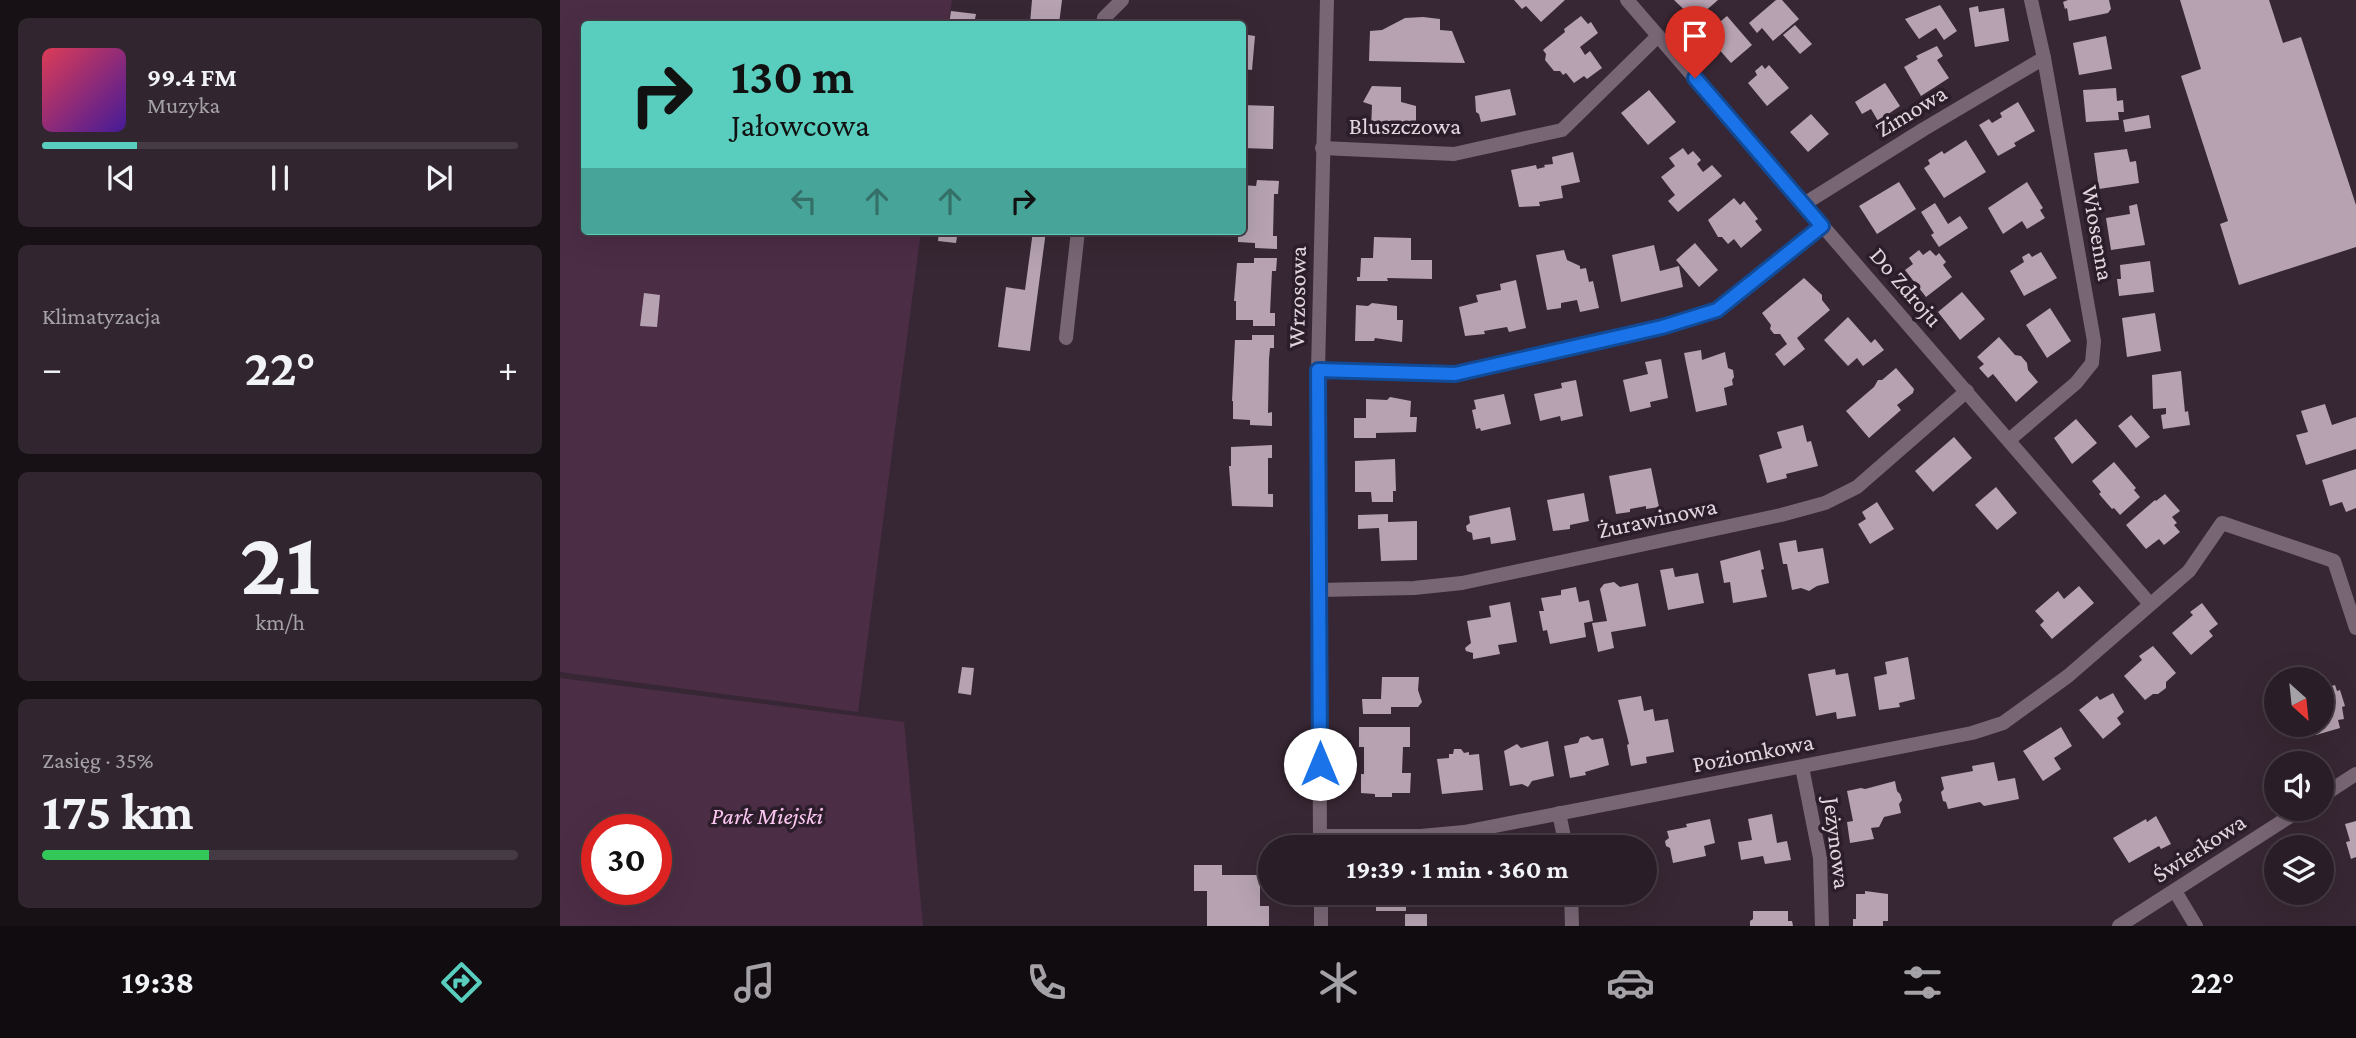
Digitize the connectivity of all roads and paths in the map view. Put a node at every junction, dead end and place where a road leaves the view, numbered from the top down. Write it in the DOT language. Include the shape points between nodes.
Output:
graph roads {
  1 [pos="1122,0"];
  2 [pos="1327,0"];
  3 [pos="1627,0"];
  4 [pos="2031,0"];
  5 [pos="1104,21"];
  6 [pos="1658,37"];
  7 [pos="2044,58"];
  8 [pos="1322,148"];
  9 [pos="1804,204"];
  10 [pos="1822,226"];
  11 [pos="1078,235"];
  12 [pos="1066,338"];
  13 [pos="1318,370"];
  14 [pos="1967,391"];
  15 [pos="2009,440"];
  16 [pos="1318,590"];
  17 [pos="2150,604"];
  18 [pos="2356,628"];
  19 [pos="1802,767"];
  20 [pos="2356,774"];
  21 [pos="2334,788"];
  22 [pos="1559,813"];
  23 [pos="2283,821"];
  24 [pos="1320,835"];
  25 [pos="1421,835"];
  26 [pos="1564,835"];
  27 [pos="2175,891"];
  28 [pos="1321,905"];
  29 [pos="1571,905"];
  30 [pos="1321,926"];
  31 [pos="1572,926"];
  32 [pos="1822,926"];
  33 [pos="2119,926"];
  34 [pos="2196,926"];
  1 -- 5 [label="street"];
  2 -- 8 [label="street, Wrzosowa"];
  3 -- 6 [label="street, Do Zdroju"];
  4 -- 7 [label="street, Wiosenna"];
  6 -- 8 [label="street, Bluszczowa" via="1562,130 1454,154"];
  6 -- 9 [label="street, Do Zdroju"];
  7 -- 9 [label="street, Zimowa"];
  7 -- 15 [label="street, Wiosenna" via="2094,341 2092,363 2076,383"];
  8 -- 13 [label="street, Wrzosowa"];
  9 -- 10 [label="street, Do Zdroju"];
  10 -- 13 [label="street" via="1717,310 1662,327 1455,374"];
  10 -- 14 [label="street, Do Zdroju"];
  11 -- 12 [label="street"];
  13 -- 16 [label="street, Wrzosowa"];
  14 -- 15 [label="street, Do Zdroju"];
  14 -- 16 [label="street, Żurawinowa" via="1857,487 1825,503 1462,583"];
  15 -- 17 [label="street, Do Zdroju"];
  16 -- 24 [label="street, Wrzosowa"];
  17 -- 18 [label="street, Poziomkowa" via="2189,571 2222,523 2334,561"];
  17 -- 19 [label="street, Poziomkowa" via="2068,676 2003,723"];
  19 -- 22 [label="street, Poziomkowa"];
  19 -- 32 [label="street, Jeżynowa" via="1820,858"];
  20 -- 21 [label="street"];
  22 -- 25 [label="street, Poziomkowa" via="1464,832"];
  22 -- 26 [label="street"];
  23 -- 27 [label="street, Świerkowa"];
  27 -- 33 [label="street, Świerkowa"];
  27 -- 34 [label="street"];
  28 -- 30 [label="street"];
  29 -- 31 [label="street"];
}
